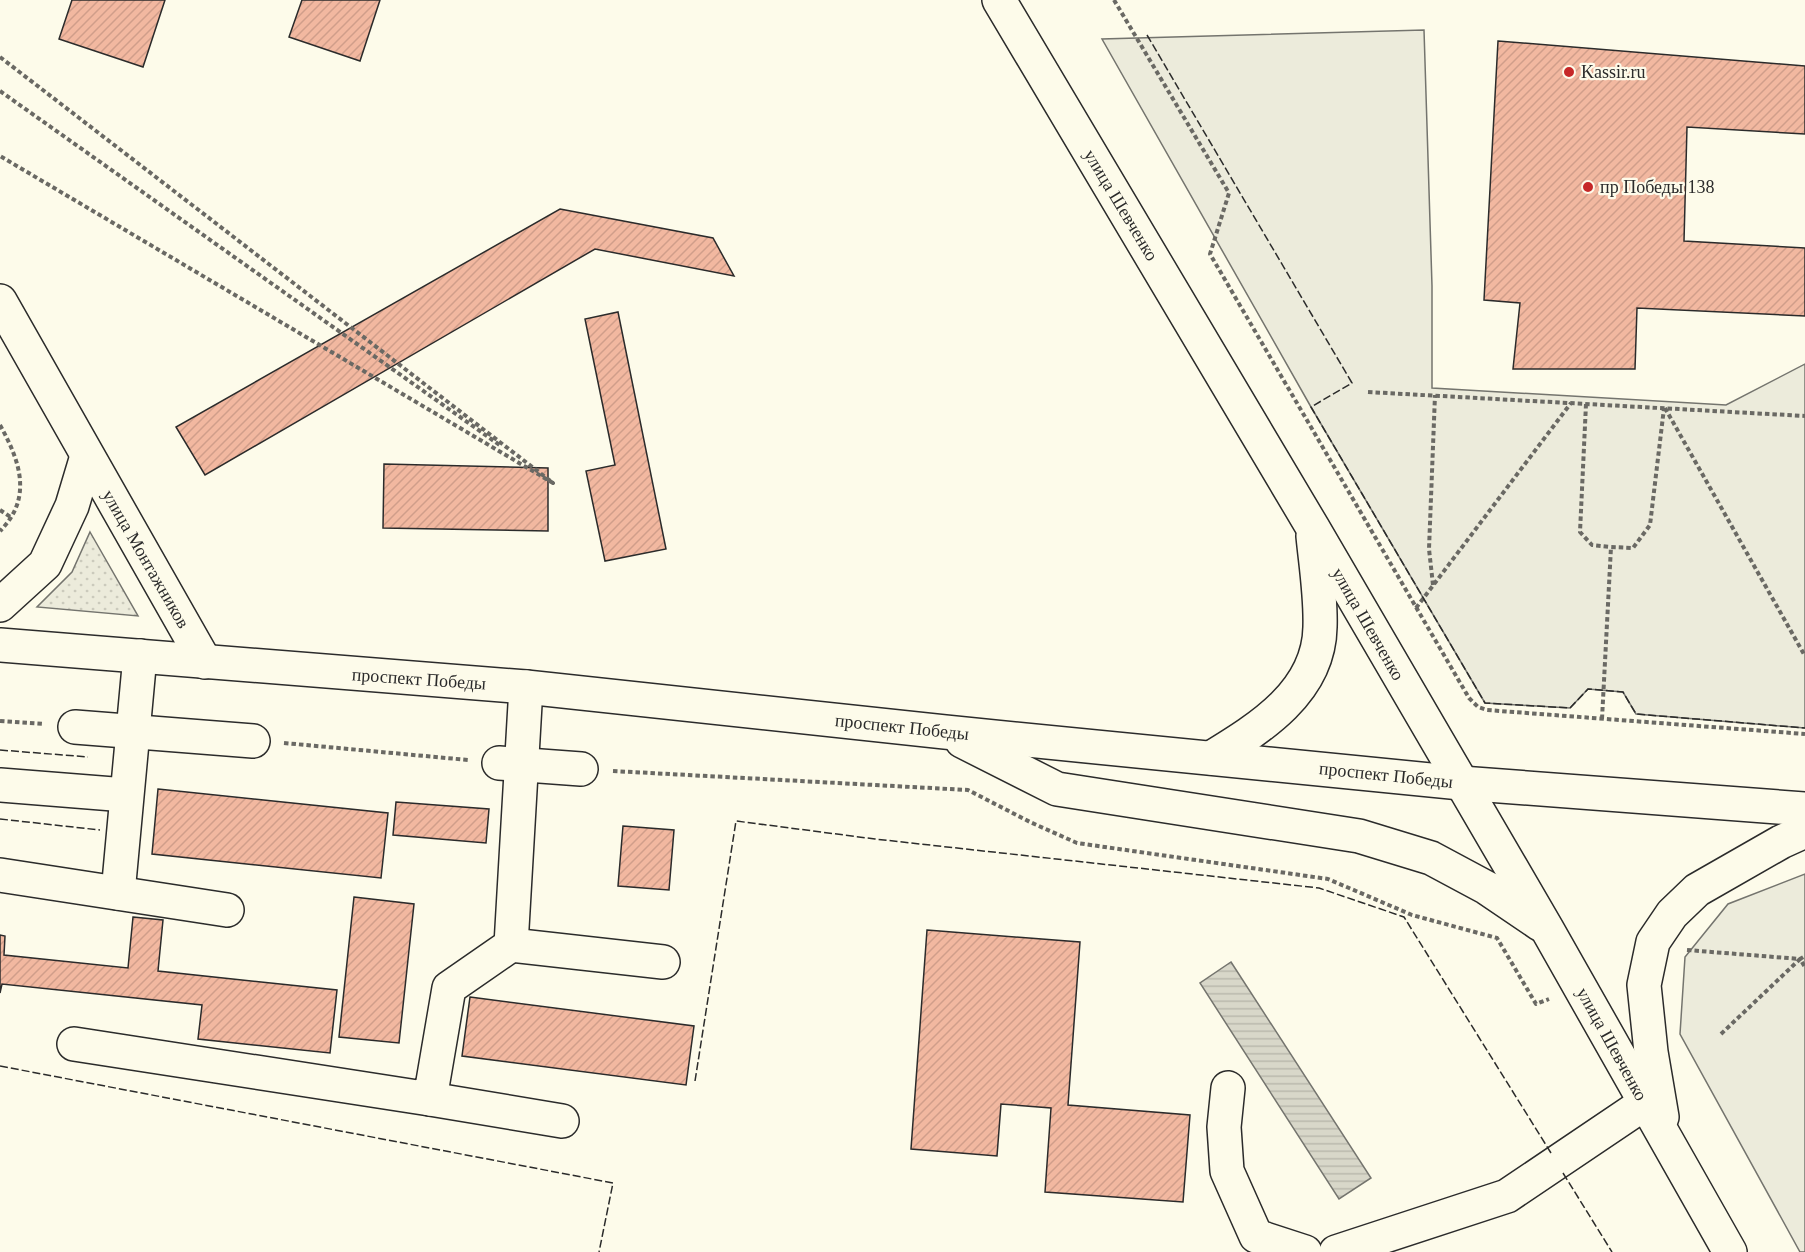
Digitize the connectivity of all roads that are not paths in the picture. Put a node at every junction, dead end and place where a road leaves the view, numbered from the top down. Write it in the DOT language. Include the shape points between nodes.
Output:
graph roads {
  1 [pos="999,0"];
  2 [pos="0,301"];
  3 [pos="87,456"];
  4 [pos="1313,528"];
  5 [pos="0,605"];
  6 [pos="0,645"];
  7 [pos="140,656"];
  8 [pos="205,662"];
  9 [pos="526,687"];
  10 [pos="75,727"];
  11 [pos="945,732"];
  12 [pos="133,733"];
  13 [pos="253,741"];
  14 [pos="1211,758"];
  15 [pos="510,764"];
  16 [pos="581,769"];
  17 [pos="1461,783"];
  18 [pos="0,784"];
  19 [pos="126,795"];
  20 [pos="1805,809"];
  21 [pos="1805,831"];
  22 [pos="0,875"];
  23 [pos="118,893"];
  24 [pos="227,910"];
  25 [pos="1547,929"];
  26 [pos="511,945"];
  27 [pos="663,962"];
  28 [pos="74,1044"];
  29 [pos="1228,1088"];
  30 [pos="430,1099"];
  31 [pos="1646,1104"];
  32 [pos="562,1121"];
  33 [pos="1665,1139"];
  34 [pos="1305,1252"];
  35 [pos="1336,1252"];
  36 [pos="1730,1252"];
  1 -- 4 [label="main road, улица Шевченко"];
  2 -- 3 [label="main road, улица Монтажников"];
  3 -- 5 [label="main road, улица Монтажников" via="72,506 45,564"];
  3 -- 8 [label="main road, улица Монтажников"];
  4 -- 14 [label="main road" via="1321,628 1315,662 1291,700 1256,731"];
  4 -- 17 [label="main road, улица Шевченко"];
  6 -- 7 [label="main road, проспект Победы"];
  7 -- 8 [label="main road, проспект Победы"];
  7 -- 12 [label="main road"];
  8 -- 9 [label="main road, проспект Победы"];
  9 -- 11 [label="main road, проспект Победы"];
  9 -- 15 [label="main road"];
  10 -- 12 [label="main road"];
  11 -- 14 [label="main road, проспект Победы"];
  11 -- 25 [label="main road" via="1057,789 1359,836 1431,858 1487,888"];
  12 -- 13 [label="main road"];
  12 -- 19 [label="main road"];
  14 -- 17 [label="main road, проспект Победы"];
  15 -- 16 [label="main road"];
  15 -- 26 [label="main road"];
  17 -- 20 [label="main road, проспект Победы"];
  17 -- 25 [label="main road, улица Шевченко"];
  18 -- 19 [label="main road"];
  19 -- 23 [label="main road"];
  21 -- 33 [label="main road" via="1697,890 1672,914 1653,942 1644,985"];
  22 -- 23 [label="main road"];
  23 -- 24 [label="main road"];
  25 -- 31 [label="main road, улица Шевченко"];
  26 -- 27 [label="main road"];
  26 -- 30 [label="main road" via="449,987"];
  28 -- 30 [label="main road"];
  29 -- 34 [label="main road" via="1224,1127 1227,1171 1256,1236"];
  30 -- 32 [label="main road"];
  31 -- 33 [label="main road, улица Шевченко"];
  31 -- 35 [label="main road" via="1507,1196"];
  33 -- 36 [label="main road, улица Шевченко"];
}
